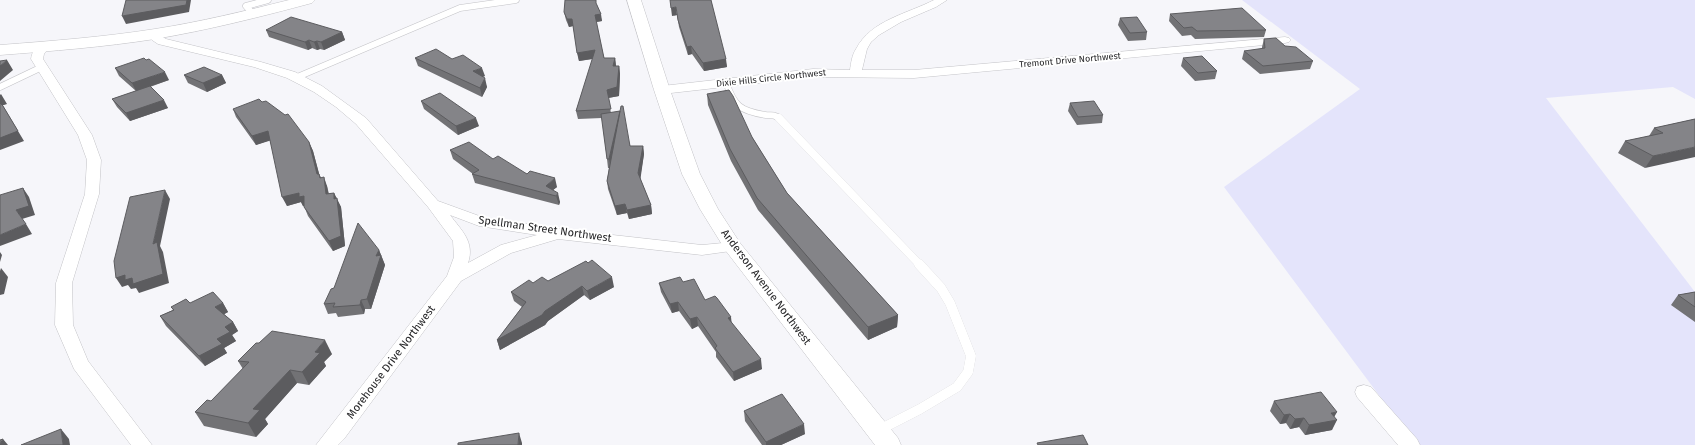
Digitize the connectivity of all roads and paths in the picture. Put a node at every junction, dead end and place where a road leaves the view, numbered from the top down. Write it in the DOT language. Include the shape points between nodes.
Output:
graph roads {
  1 [pos="268,0"];
  2 [pos="307,0"];
  3 [pos="516,0"];
  4 [pos="634,0"];
  5 [pos="942,0"];
  6 [pos="254,14"];
  7 [pos="154,34"];
  8 [pos="1285,40"];
  9 [pos="44,46"];
  10 [pos="2,52"];
  11 [pos="42,67"];
  12 [pos="855,73"];
  13 [pos="295,78"];
  14 [pos="726,82"];
  15 [pos="0,87"];
  16 [pos="662,90"];
  17 [pos="433,204"];
  18 [pos="558,234"];
  19 [pos="733,247"];
  20 [pos="455,277"];
  21 [pos="1364,392"];
  22 [pos="884,438"];
  23 [pos="142,445"];
  24 [pos="326,445"];
  25 [pos="1410,445"];
  1 -- 6 [label="lane" via="246,6"];
  2 -- 6 [label="main road"];
  3 -- 13 [label="lane" via="460,8"];
  4 -- 16 [label="street, Anderson Avenue Northwest"];
  5 -- 12 [label="street" via="874,33 861,48"];
  6 -- 7 [label="main road"];
  7 -- 9 [label="main road"];
  7 -- 13 [label="street, Spellman Street Northwest" via="162,42 257,64"];
  8 -- 12 [label="street, Tremont Drive Northwest" via="914,74"];
  9 -- 10 [label="main road"];
  9 -- 11 [label="street" via="37,59"];
  11 -- 15 [label="lane"];
  11 -- 23 [label="street" via="85,134 94,160 92,194 64,283 64,325 80,364"];
  12 -- 14 [label="street, Dixie Hills Circle Northwest" via="813,72"];
  13 -- 17 [label="street, Spellman Street Northwest" via="318,89 361,121"];
  14 -- 16 [label="street, Dixie Hills Circle Northwest"];
  14 -- 22 [label="lane" via="731,97 749,112 777,116 941,288 950,303 971,356 968,372 957,387 920,409"];
  16 -- 19 [label="street, Anderson Avenue Northwest" via="691,174"];
  17 -- 18 [label="street, Spellman Street Northwest" via="479,221"];
  17 -- 20 [label="street, Morehouse Drive Northwest" via="461,240 462,257"];
  18 -- 19 [label="street, Spellman Street Northwest" via="702,250"];
  18 -- 20 [label="street, Morehouse Drive Northwest" via="506,249"];
  19 -- 22 [label="street, Anderson Avenue Northwest"];
  20 -- 24 [label="street, Morehouse Drive Northwest" via="337,434"];
  21 -- 25 [label="street"];
}
